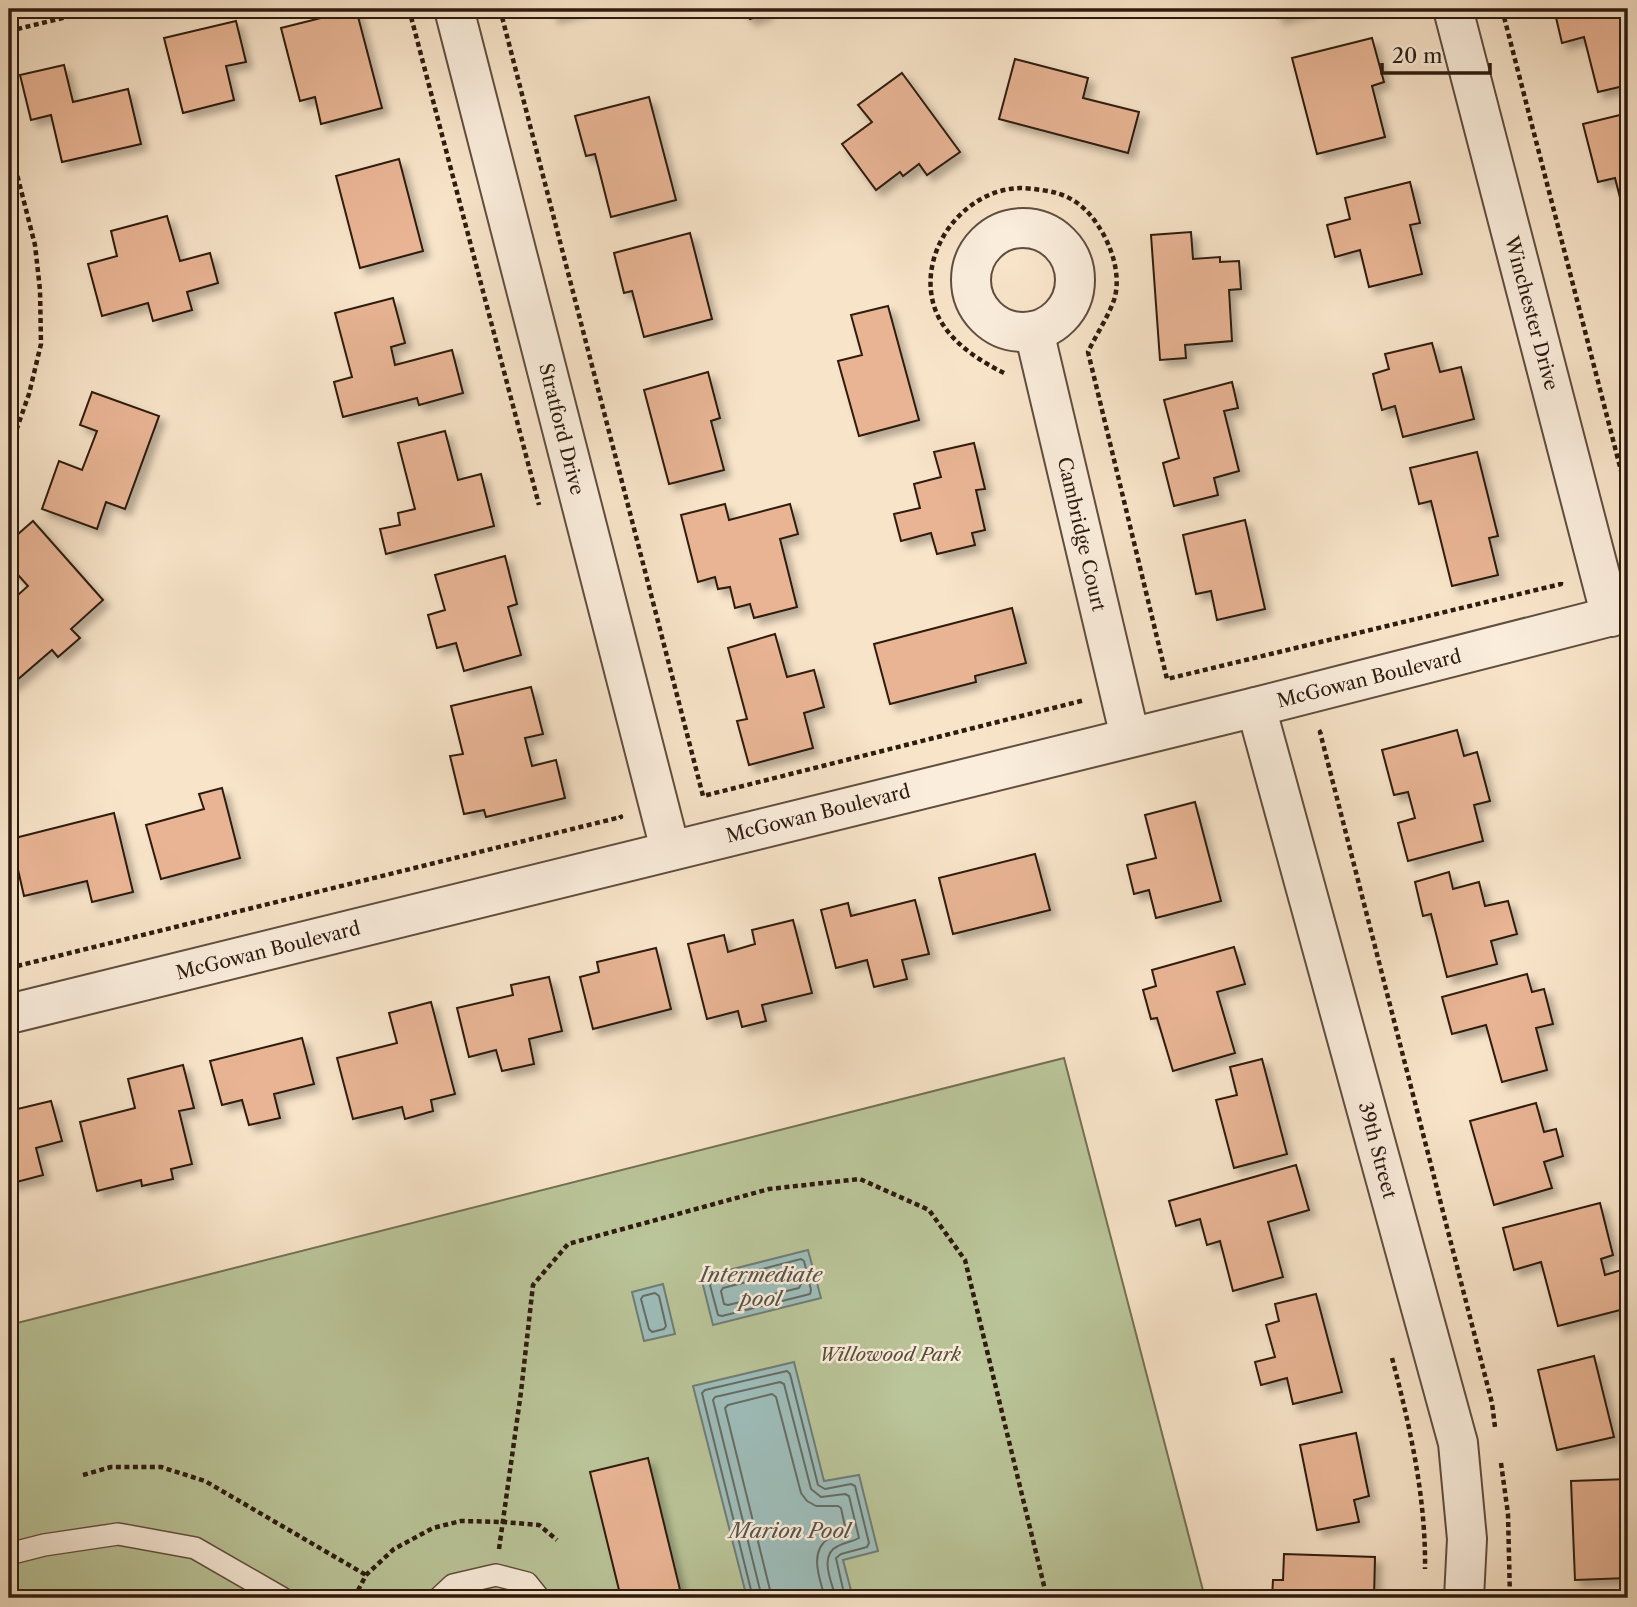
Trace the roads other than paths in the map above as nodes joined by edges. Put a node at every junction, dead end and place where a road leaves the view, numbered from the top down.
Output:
1 (454, 9) edge
2 (1453, 9) edge
3 (1034, 331) dead end
4 (1620, 615) edge
5 (1256, 707) junction
6 (1130, 737) junction
7 (670, 849) junction
8 (9, 1014) edge
9 (9, 1554) edge
10 (282, 1598) edge
11 (439, 1598) edge
12 (539, 1598) edge
13 (1464, 1598) edge

1 - 7 street, Stratford Drive
2 - 4 street, Winchester Drive
3 - 6 street, Cambridge Court
4 - 5 street, McGowan Boulevard
5 - 6 street, McGowan Boulevard
5 - 13 street, 39th Street
6 - 7 street, McGowan Boulevard
7 - 8 street, McGowan Boulevard
9 - 10 lane
11 - 12 lane

